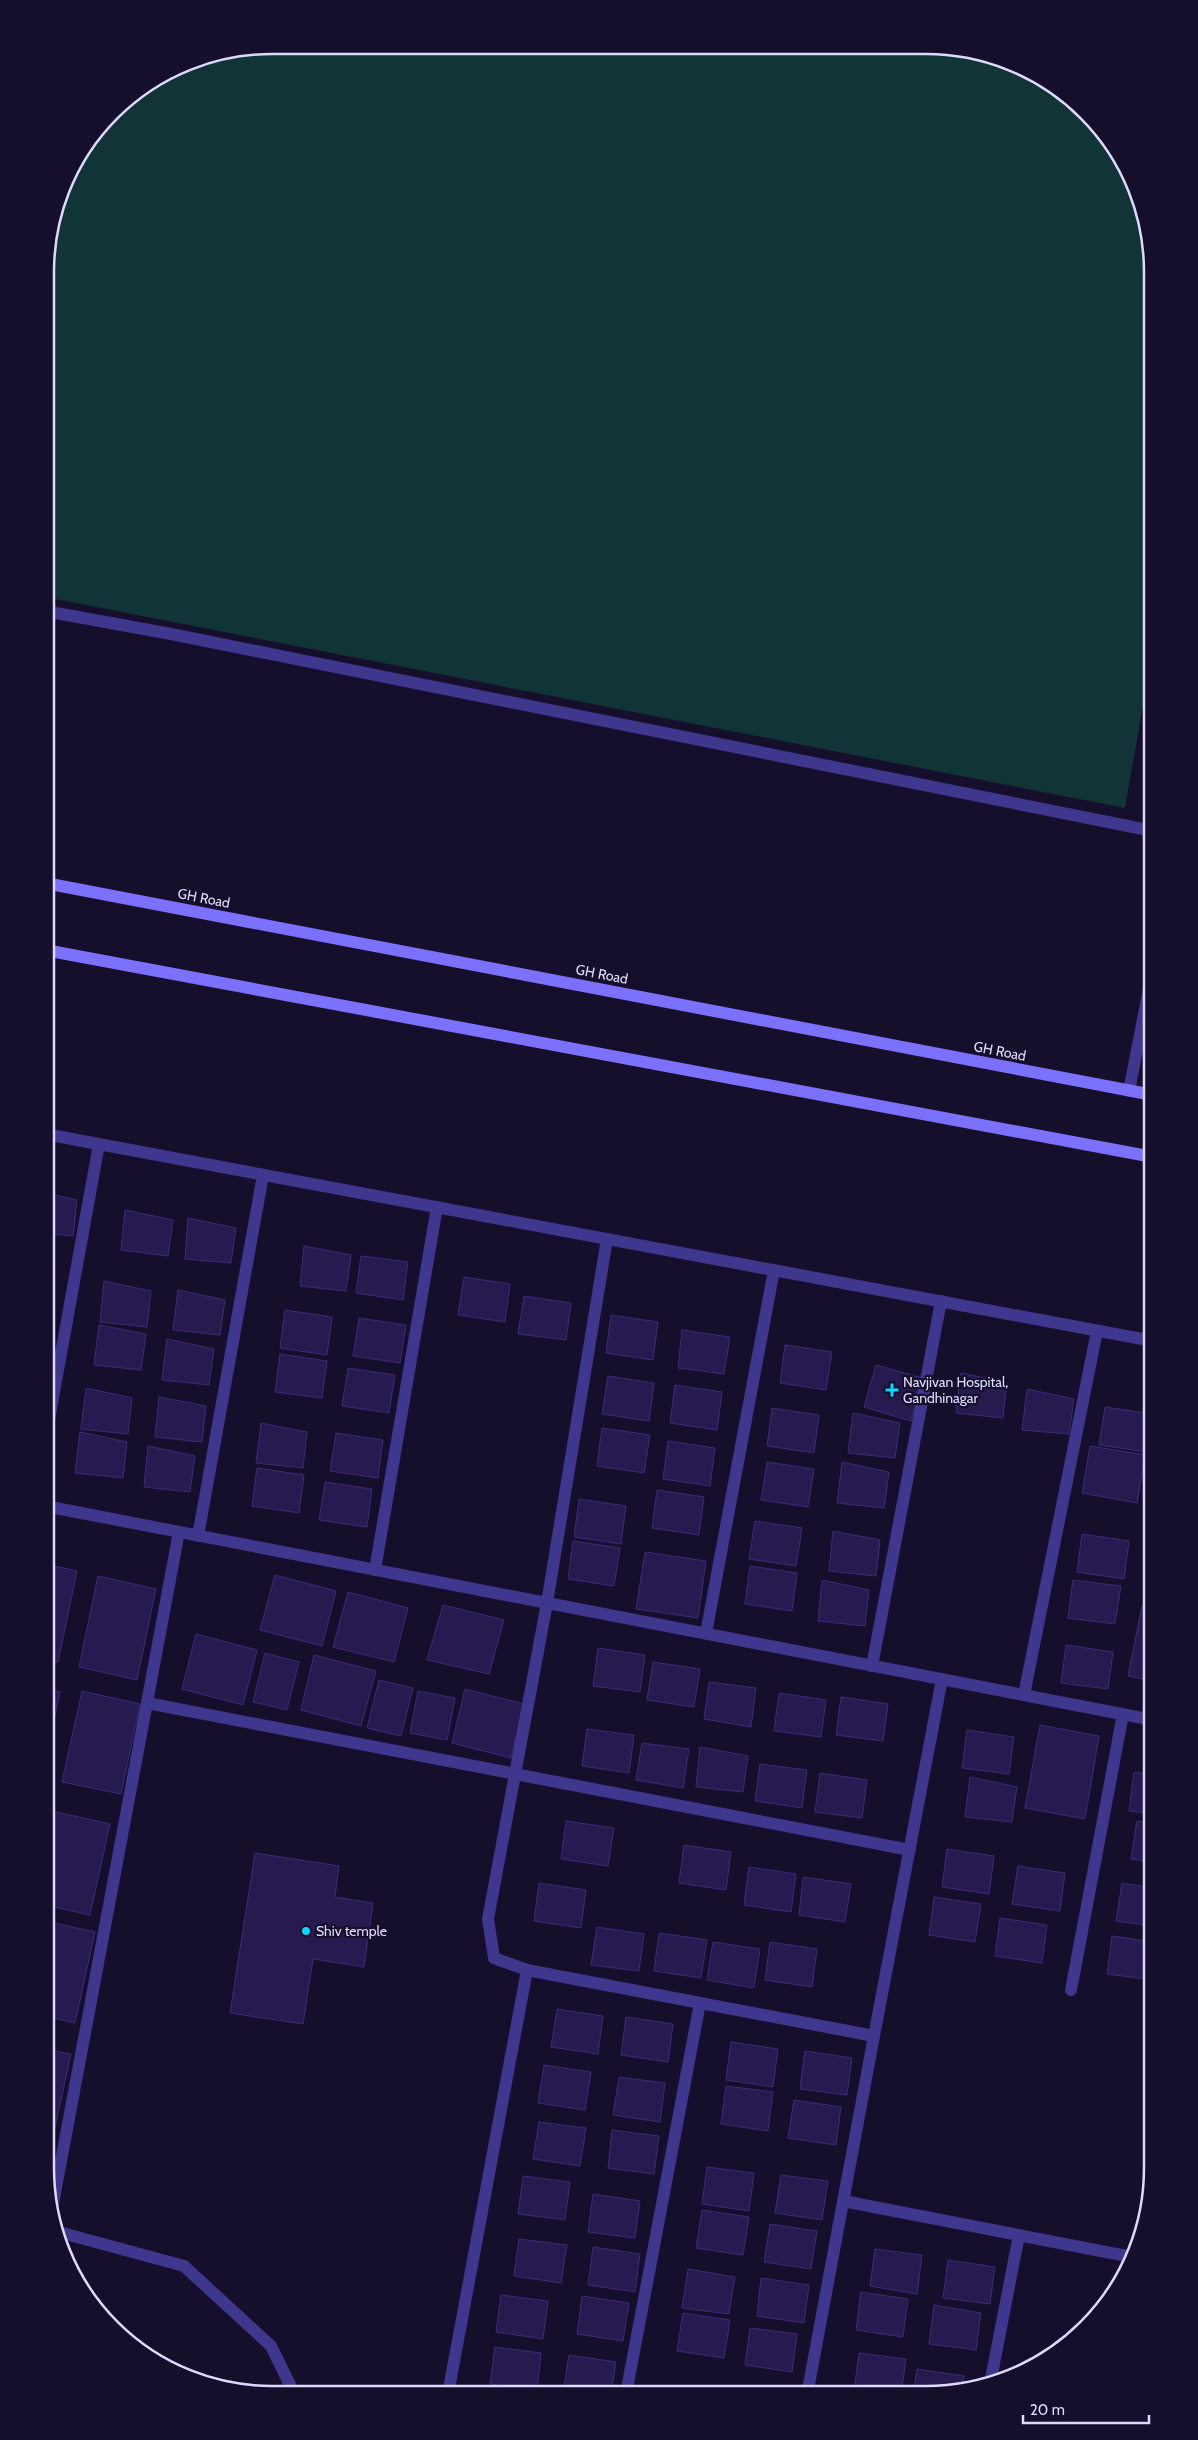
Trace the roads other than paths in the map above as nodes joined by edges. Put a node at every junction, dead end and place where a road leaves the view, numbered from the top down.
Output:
1 (54, 614) edge
2 (1144, 829) edge
3 (54, 885) edge
4 (54, 952) edge
5 (1144, 1014) edge
6 (1129, 1091) junction
7 (1144, 1094) edge
8 (54, 1136) edge
9 (99, 1144) junction
10 (1144, 1155) edge
11 (263, 1175) junction
12 (437, 1207) junction
13 (607, 1240) junction
14 (774, 1270) junction
15 (941, 1301) junction
16 (1096, 1331) junction
17 (1144, 1339) edge
18 (54, 1392) edge
19 (54, 1508) edge
20 (179, 1532) junction
21 (198, 1536) junction
22 (375, 1570) junction
23 (547, 1603) junction
24 (706, 1633) junction
25 (872, 1666) junction
26 (942, 1679) junction
27 (1024, 1695) junction
28 (147, 1703) junction
29 (1123, 1714) junction
30 (1144, 1718) edge
31 (515, 1774) junction
32 (910, 1850) junction
33 (527, 1970) junction
34 (1071, 1990) dead end
35 (700, 2003) junction
36 (874, 2036) junction
37 (55, 2192) edge
38 (843, 2201) junction
39 (64, 2233) edge
40 (1019, 2235) junction
41 (1126, 2256) edge
42 (991, 2376) edge
43 (291, 2386) edge
44 (449, 2386) edge
45 (628, 2386) edge
46 (809, 2386) edge

1 - 2 street
3 - 6 main road, GH Road
4 - 10 main road
5 - 6 street
6 - 7 main road, GH Road
8 - 9 street
9 - 11 street
9 - 18 street
11 - 12 street
11 - 21 street
12 - 13 street
12 - 22 street
13 - 14 street
13 - 23 street
14 - 15 street
14 - 24 street
15 - 16 street
15 - 25 street
16 - 17 street
16 - 27 street
19 - 20 street
20 - 21 street
20 - 28 street
21 - 22 street
22 - 23 street
23 - 24 street
23 - 31 street
24 - 25 street
25 - 26 street
26 - 27 street
26 - 32 street
27 - 29 street
28 - 31 street
28 - 37 street
29 - 30 street
29 - 34 street
31 - 32 street
31 - 33 street
32 - 36 street
33 - 35 street
33 - 44 street
35 - 36 street
35 - 45 street
36 - 38 street
38 - 40 street
38 - 46 street
39 - 43 street
40 - 41 street
40 - 42 street

